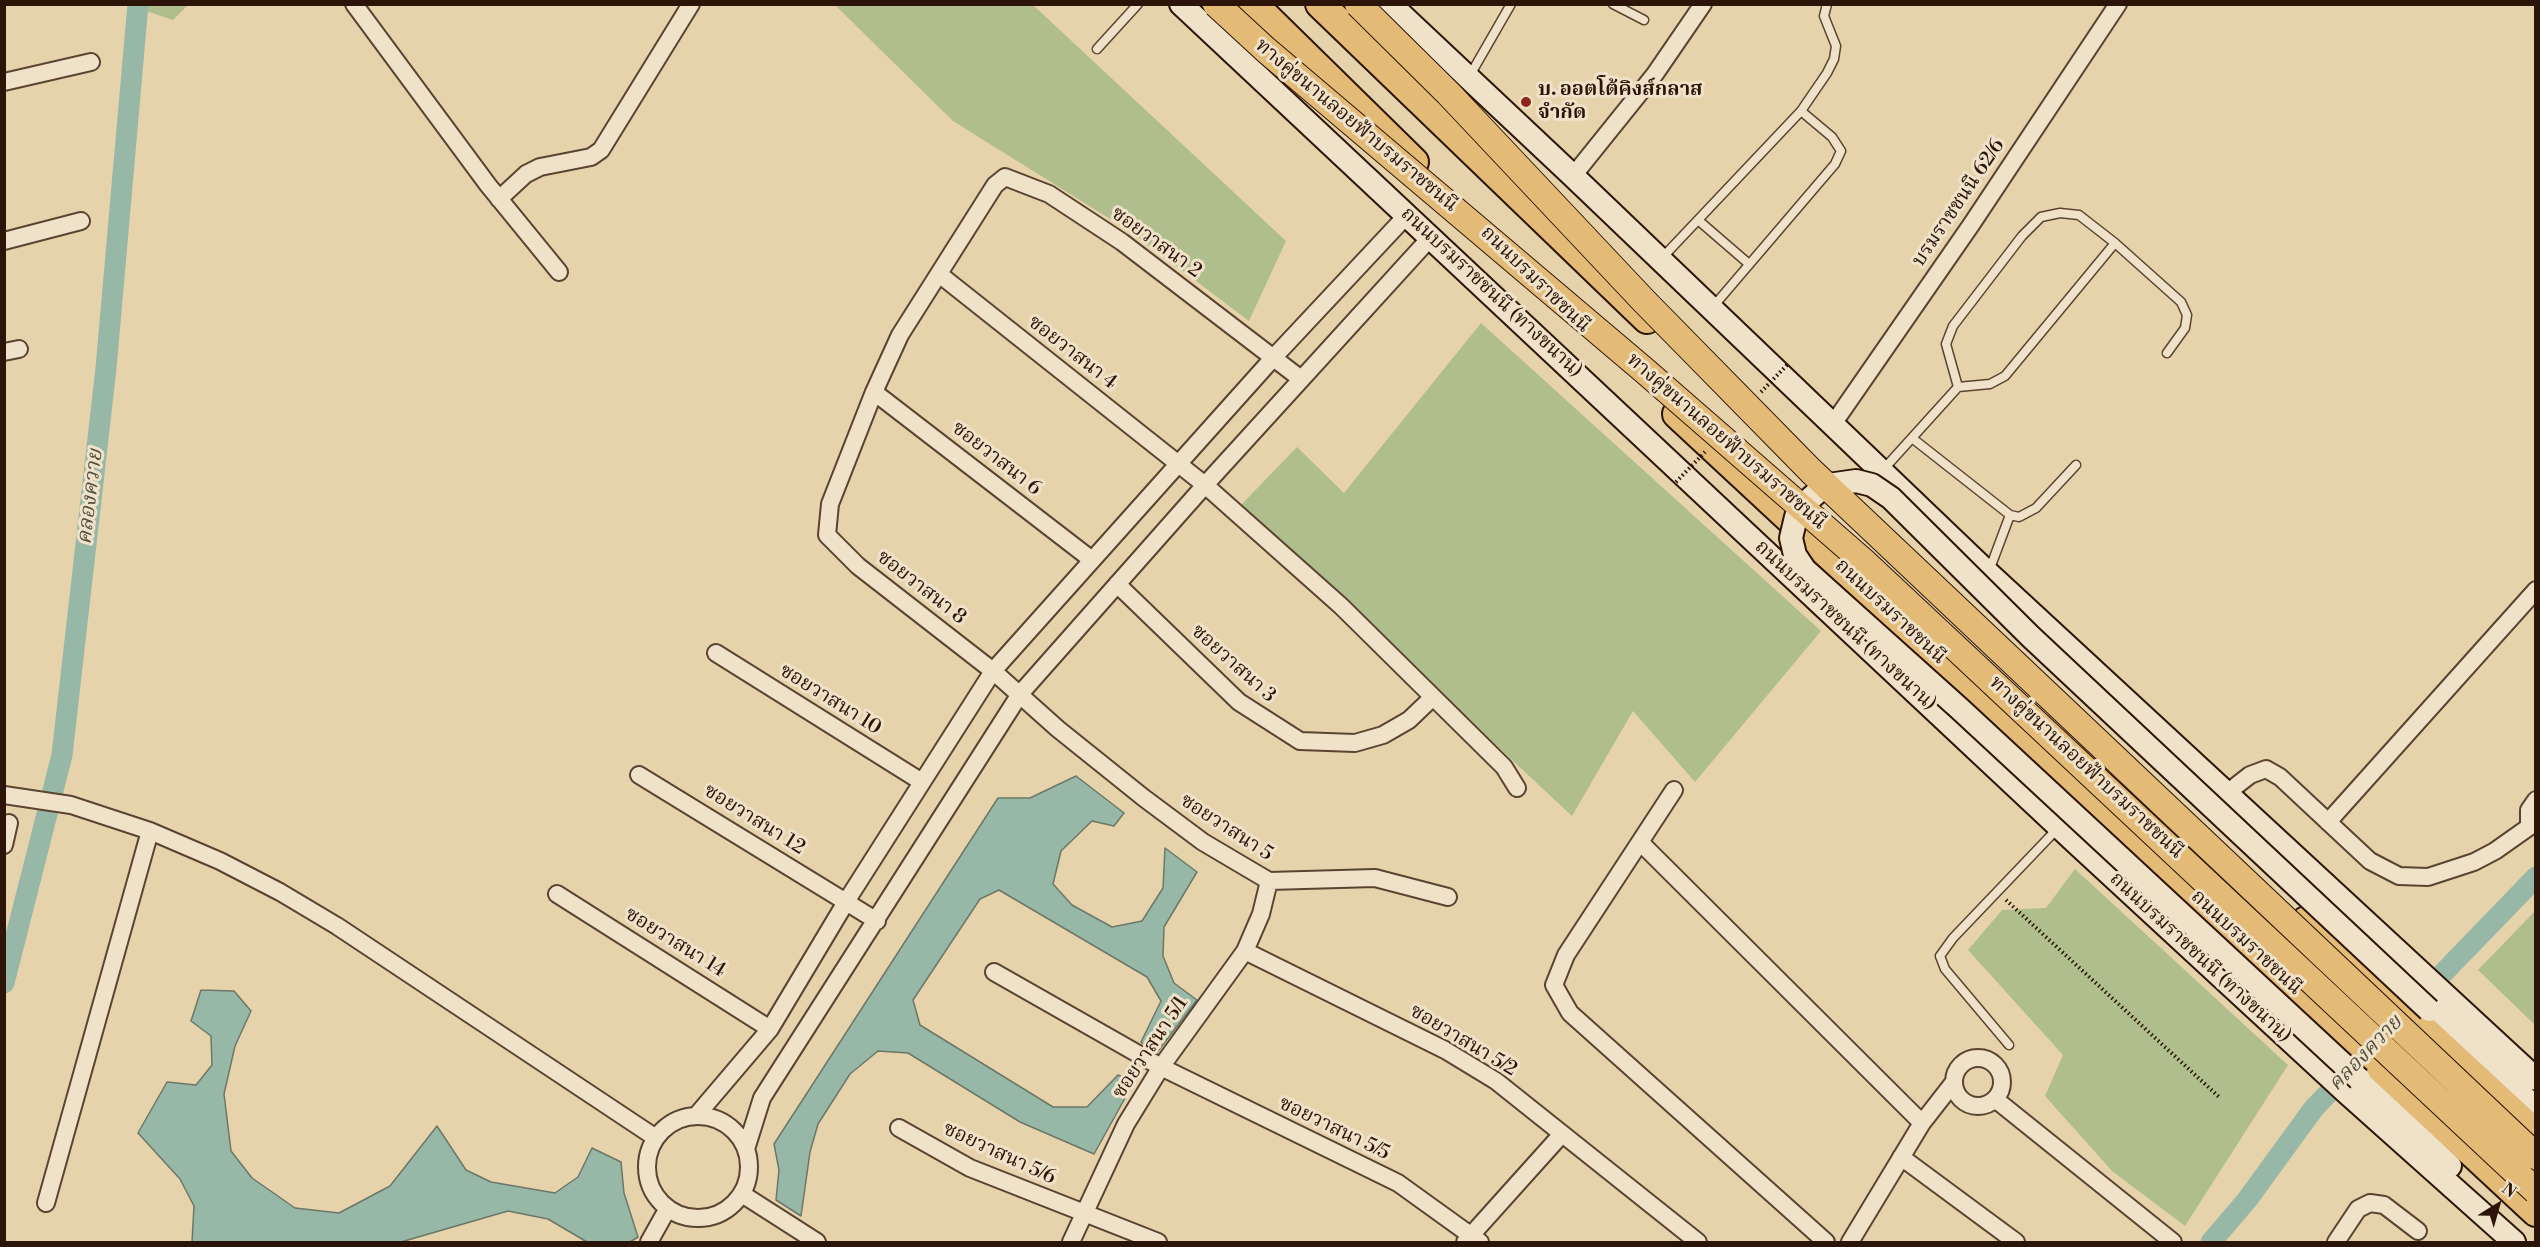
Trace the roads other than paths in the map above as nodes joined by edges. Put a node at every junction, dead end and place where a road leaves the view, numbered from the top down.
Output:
1 (354, 4) edge
2 (691, 4) edge
3 (1138, 4) edge
4 (1181, 4) edge
5 (1216, 4) edge
6 (1252, 4) edge
7 (1320, 4) edge
8 (1358, 4) edge
9 (1390, 4) edge
10 (1511, 4) edge
11 (1613, 4) edge
12 (1703, 4) edge
13 (1827, 4) edge
14 (2118, 4) edge
15 (1644, 20) dead end
16 (1097, 49) dead end
17 (91, 62) dead end
18 (1468, 77) junction
19 (4, 82) edge
20 (1801, 111) junction
21 (1574, 176) junction
22 (499, 199) junction
23 (1407, 214) junction
24 (1698, 220) junction
25 (81, 221) dead end
26 (1431, 237) junction
27 (4, 241) edge
28 (2115, 243) junction
29 (1660, 259) junction
30 (1749, 264) junction
31 (559, 272) dead end
32 (939, 274) junction
33 (1712, 309) junction
34 (2167, 353) dead end
35 (1274, 357) junction
36 (1301, 379) junction
37 (1958, 387) junction
38 (874, 392) junction
39 (1833, 424) junction
40 (1912, 438) junction
41 (1179, 464) junction
42 (2076, 465) dead end
43 (1882, 471) junction
44 (1205, 485) junction
45 (2010, 515) junction
46 (1092, 560) junction
47 (1988, 573) junction
48 (1117, 584) junction
49 (2535, 590) edge
50 (716, 653) dead end
51 (993, 671) junction
52 (1020, 694) junction
53 (1432, 698) junction
54 (639, 775) dead end
55 (922, 782) junction
56 (1517, 788) dead end
57 (1674, 790) dead end
58 (2226, 793) junction
59 (4, 795) edge
60 (2535, 800) edge
61 (2328, 822) junction
62 (9, 823) dead end
63 (2532, 824) edge
64 (2060, 827) junction
65 (150, 831) junction
66 (1640, 842) junction
67 (4, 845) edge
68 (1269, 881) junction
69 (557, 894) dead end
70 (1448, 897) dead end
71 (846, 902) junction
72 (877, 921) junction
73 (1245, 951) junction
74 (994, 972) dead end
75 (2422, 1016) junction
76 (770, 1029) junction
77 (2009, 1045) dead end
78 (1161, 1067) junction
79 (2360, 1078) junction
80 (2535, 1079) edge
81 (1954, 1082) junction
82 (1995, 1098) junction
83 (2535, 1108) edge
84 (696, 1116) junction
85 (1922, 1123) junction
86 (899, 1128) dead end
87 (1562, 1134) junction
88 (2535, 1134) edge
89 (656, 1138) junction
90 (746, 1149) junction
91 (2535, 1156) edge
92 (1901, 1157) junction
93 (2535, 1191) edge
94 (742, 1194) junction
95 (46, 1203) dead end
96 (668, 1208) junction
97 (2535, 1212) edge
98 (1083, 1215) junction
99 (2418, 1231) dead end
100 (1472, 1240) edge
101 (649, 1242) edge
102 (817, 1242) edge
103 (1071, 1242) edge
104 (1158, 1242) edge
105 (1698, 1242) edge
106 (1826, 1242) edge
107 (1850, 1242) edge
108 (2016, 1242) edge
109 (2173, 1242) edge
110 (2336, 1242) edge
111 (2514, 1242) edge
112 (2525, 1242) edge

1 - 22 street
2 - 22 street
3 - 16 lane
4 - 23 main road, ถนนบรมราชชนนี (ทางขนาน)
5 - 93 main road, ทางคู่ขนานลอยฟ้าบรมราชชนนี, bridge
6 - 79 highway, ถนนบรมราชชนนี
7 - 75 highway
8 - 91 main road, ทางคู่ขนานลอยฟ้าบรมราชชนนี, bridge
9 - 18 main road
10 - 18 lane
11 - 15 lane
12 - 21 street
13 - 20 lane
14 - 39 street, บรมราชชนนี 62/6
17 - 19 street
18 - 21 main road
20 - 24 lane
20 - 30 lane
21 - 29 main road
22 - 31 street
23 - 26 main road, ถนนบรมราชชนนี (ทางขนาน)
23 - 35 street
24 - 29 lane
24 - 30 lane
25 - 27 street
26 - 36 street
26 - 64 main road, ถนนบรมราชชนนี (ทางขนาน)
28 - 34 lane
28 - 37 lane
28 - 37 lane
29 - 33 main road
30 - 33 lane
32 - 35 street, ซอยวาสนา 2
32 - 38 street
32 - 41 street, ซอยวาสนา 4
33 - 39 main road
35 - 36 street, ซอยวาสนา 2
35 - 41 street
36 - 44 street
37 - 40 lane
38 - 46 street, ซอยวาสนา 6
38 - 51 street, ซอยวาสนา 8
39 - 43 main road
40 - 43 lane
40 - 45 lane
41 - 44 street, ซอยวาสนา 4
41 - 46 street
42 - 45 lane
43 - 47 main road
44 - 48 street
44 - 53 street, ซอยวาสนา 4
45 - 47 lane
46 - 51 street
47 - 58 main road
48 - 52 street
48 - 53 street, ซอยวาสนา 3
49 - 61 street
50 - 55 street, ซอยวาสนา 10
51 - 52 street, ซอยวาสนา 8
51 - 55 street
52 - 68 street, ซอยวาสนา 5
52 - 72 street
53 - 56 street, ซอยวาสนา 4
54 - 71 street, ซอยวาสนา 12
55 - 71 street
57 - 66 street
58 - 61 street
58 - 80 main road
59 - 65 street
60 - 63 street
61 - 63 street
62 - 67 street
64 - 77 lane
64 - 79 main road, ถนนบรมราชชนนี (ทางขนาน)
65 - 89 street
65 - 95 street
66 - 85 street
66 - 106 street
68 - 70 street, ซอยวาสนา 5
68 - 73 street, ซอยวาสนา 5/1
69 - 76 street, ซอยวาสนา 14
71 - 72 street, ซอยวาสนา 12
71 - 76 street
72 - 90 street
73 - 78 street, ซอยวาสนา 5/1
73 - 87 street, ซอยวาสนา 5/2
74 - 78 street, ซอยวาสนา 5/5
75 - 79 main road, bridge
75 - 83 main road
75 - 88 highway
76 - 84 street
78 - 98 street, ซอยวาสนา 5/1
78 - 100 street, ซอยวาสนา 5/5
79 - 97 highway, ถนนบรมราชชนนี
79 - 111 main road, ถนนบรมราชชนนี (ทางขนาน)
79 - 112 main road
81 - 82 street
81 - 82 street
81 - 85 street
82 - 109 street
84 - 89 street
84 - 90 street
85 - 92 street
86 - 98 street, ซอยวาสนา 5/6
87 - 100 street
87 - 105 street, ซอยวาสนา 5/2
89 - 96 street
90 - 94 street
92 - 107 street
92 - 108 street
94 - 96 street
94 - 102 street
96 - 101 street
98 - 103 street, ซอยวาสนา 5/1
98 - 104 street, ซอยวาสนา 5/6
99 - 110 street

